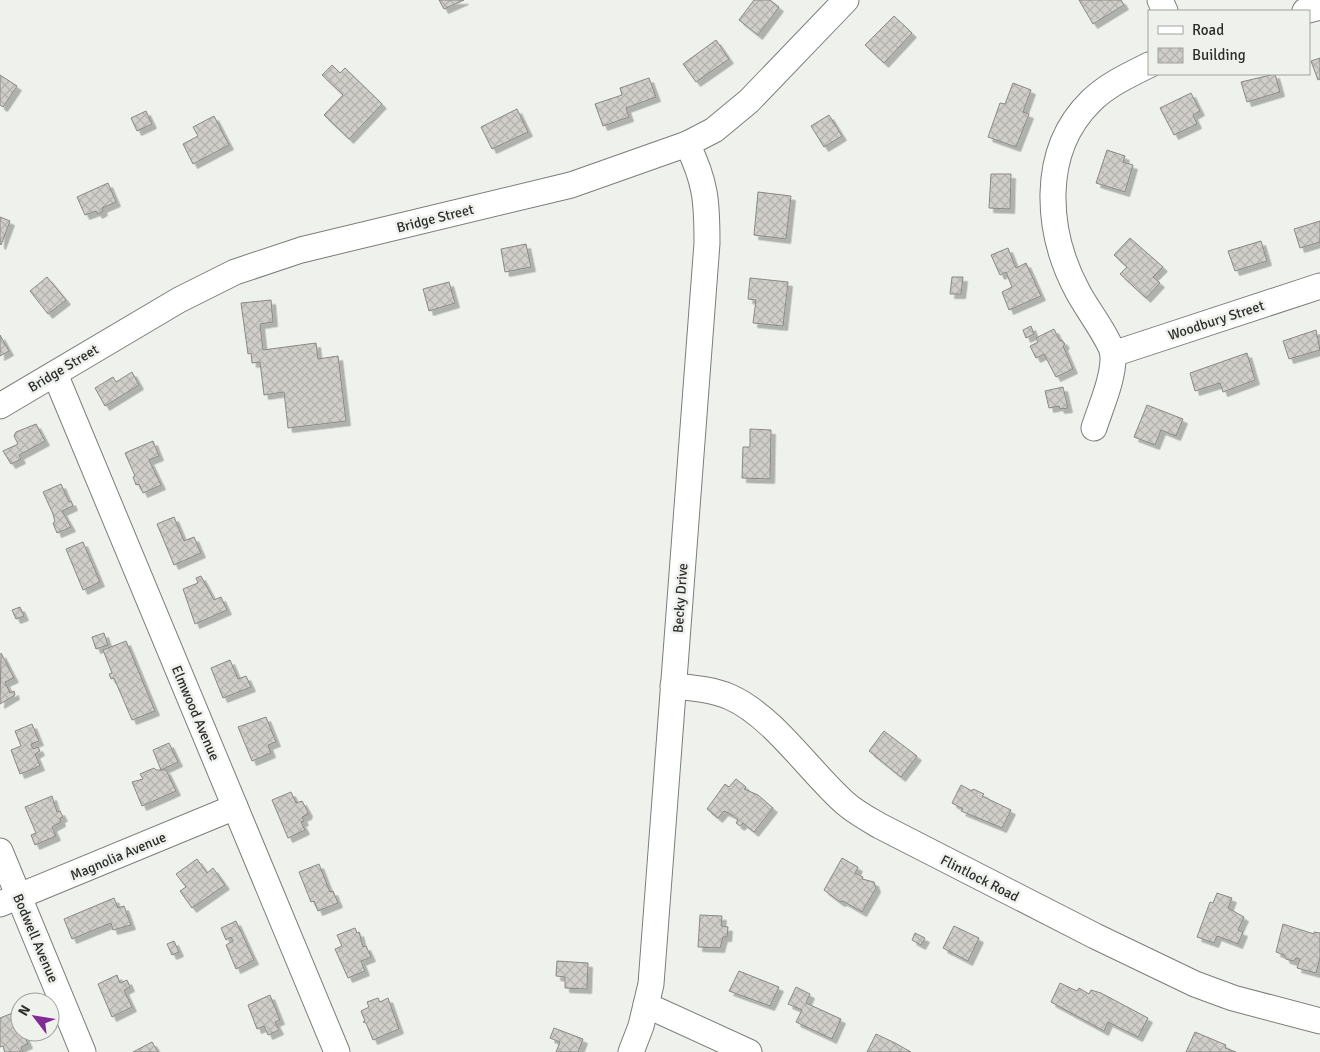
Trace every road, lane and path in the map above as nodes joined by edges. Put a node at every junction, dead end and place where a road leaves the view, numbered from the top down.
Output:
1 (832, 5) edge
2 (1320, 6) edge
3 (1308, 10) edge
4 (1148, 66) edge
5 (687, 144) junction
6 (1320, 286) edge
7 (1113, 354) junction
8 (55, 374) junction
9 (0, 406) edge
10 (1094, 428) dead end
11 (673, 686) junction
12 (235, 807) junction
13 (0, 851) edge
14 (10, 900) edge
15 (646, 1005) junction
16 (1320, 1021) edge
17 (84, 1052) edge
18 (337, 1052) edge
19 (631, 1052) edge
20 (749, 1052) edge

1 - 5 street, Bridge Street
2 - 3 street
4 - 7 street
5 - 8 street, Bridge Street
5 - 11 street, Becky Drive
6 - 7 street, Woodbury Street
7 - 10 street
8 - 9 street, Bridge Street
8 - 12 street, Elmwood Avenue
11 - 15 street, Becky Drive
11 - 16 street, Flintlock Road
12 - 14 street, Magnolia Avenue
12 - 18 street, Elmwood Avenue
13 - 14 street, Bodwell Avenue
14 - 17 street, Bodwell Avenue
15 - 19 street, Becky Drive
15 - 20 street

